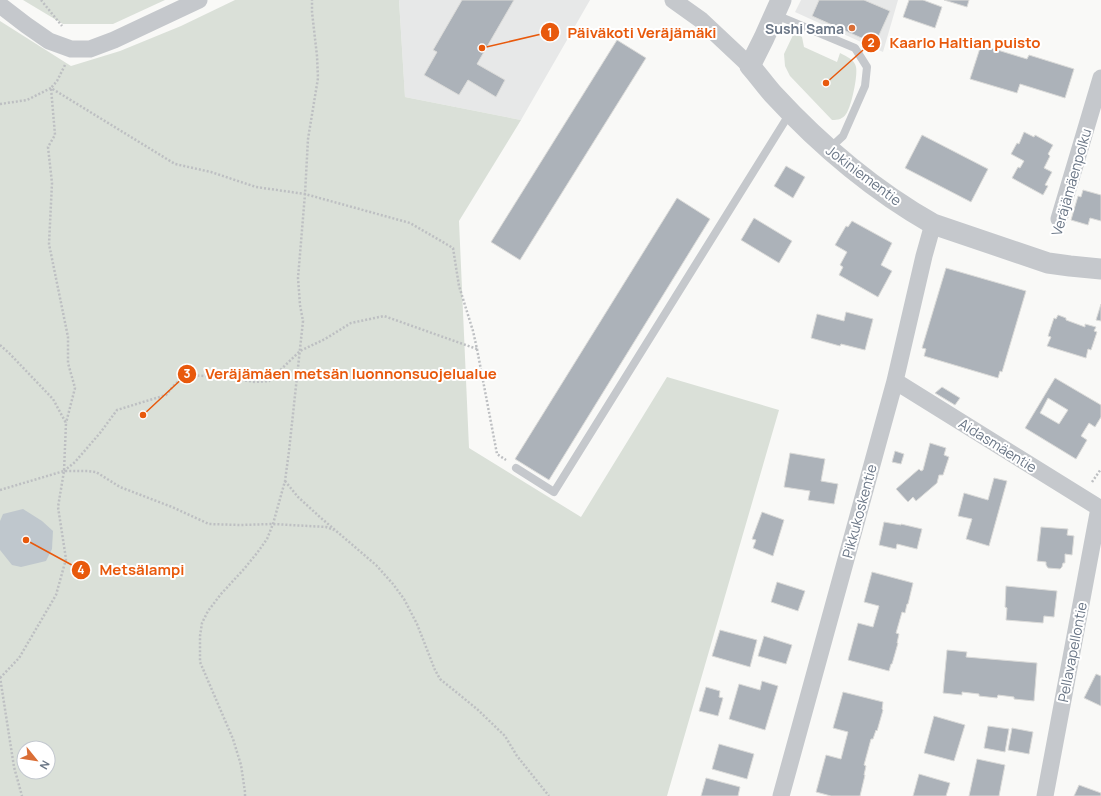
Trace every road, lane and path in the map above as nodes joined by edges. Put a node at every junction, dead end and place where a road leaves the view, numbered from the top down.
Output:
1 (199, 0) edge
2 (312, 0) edge
3 (673, 0) edge
4 (0, 5) edge
5 (778, 7) edge
6 (71, 49) junction
7 (750, 66) junction
8 (1101, 78) edge
9 (51, 88) junction
10 (0, 104) edge
11 (791, 112) junction
12 (829, 149) junction
13 (305, 194) junction
14 (1059, 219) dead end
15 (933, 224) junction
16 (1101, 269) edge
17 (0, 346) edge
18 (477, 349) junction
19 (300, 351) junction
20 (896, 381) junction
21 (66, 423) junction
22 (516, 468) joint
23 (64, 470) junction
24 (285, 481) junction
25 (0, 490) edge
26 (1100, 509) edge
27 (273, 524) junction
28 (336, 532) junction
29 (0, 677) edge
30 (22, 796) edge
31 (245, 796) edge
32 (549, 796) edge
33 (780, 796) edge
34 (1045, 796) edge

1 - 6 street
2 - 13 path
3 - 7 street, Jokiniementie
4 - 6 street
5 - 7 street
5 - 12 lane
6 - 9 path
7 - 11 street, Jokiniementie
8 - 14 street, Veräjämäenpolku
9 - 10 path
9 - 13 path
9 - 21 path
11 - 12 street, Jokiniementie
11 - 22 lane
12 - 15 street, Jokiniementie
13 - 18 path
13 - 19 path
15 - 16 street, Jokiniementie
15 - 20 street, Pikkukoskentie
17 - 21 path
18 - 19 path
18 - 22 path
19 - 23 path
19 - 24 path
20 - 26 street, Aidasmäentie
20 - 33 street, Pikkukoskentie
21 - 23 path
23 - 25 path
23 - 27 path
23 - 29 path
24 - 27 path
24 - 28 path
26 - 34 street, Pellavapellontie
27 - 28 path
27 - 31 path
28 - 32 path
29 - 30 path

